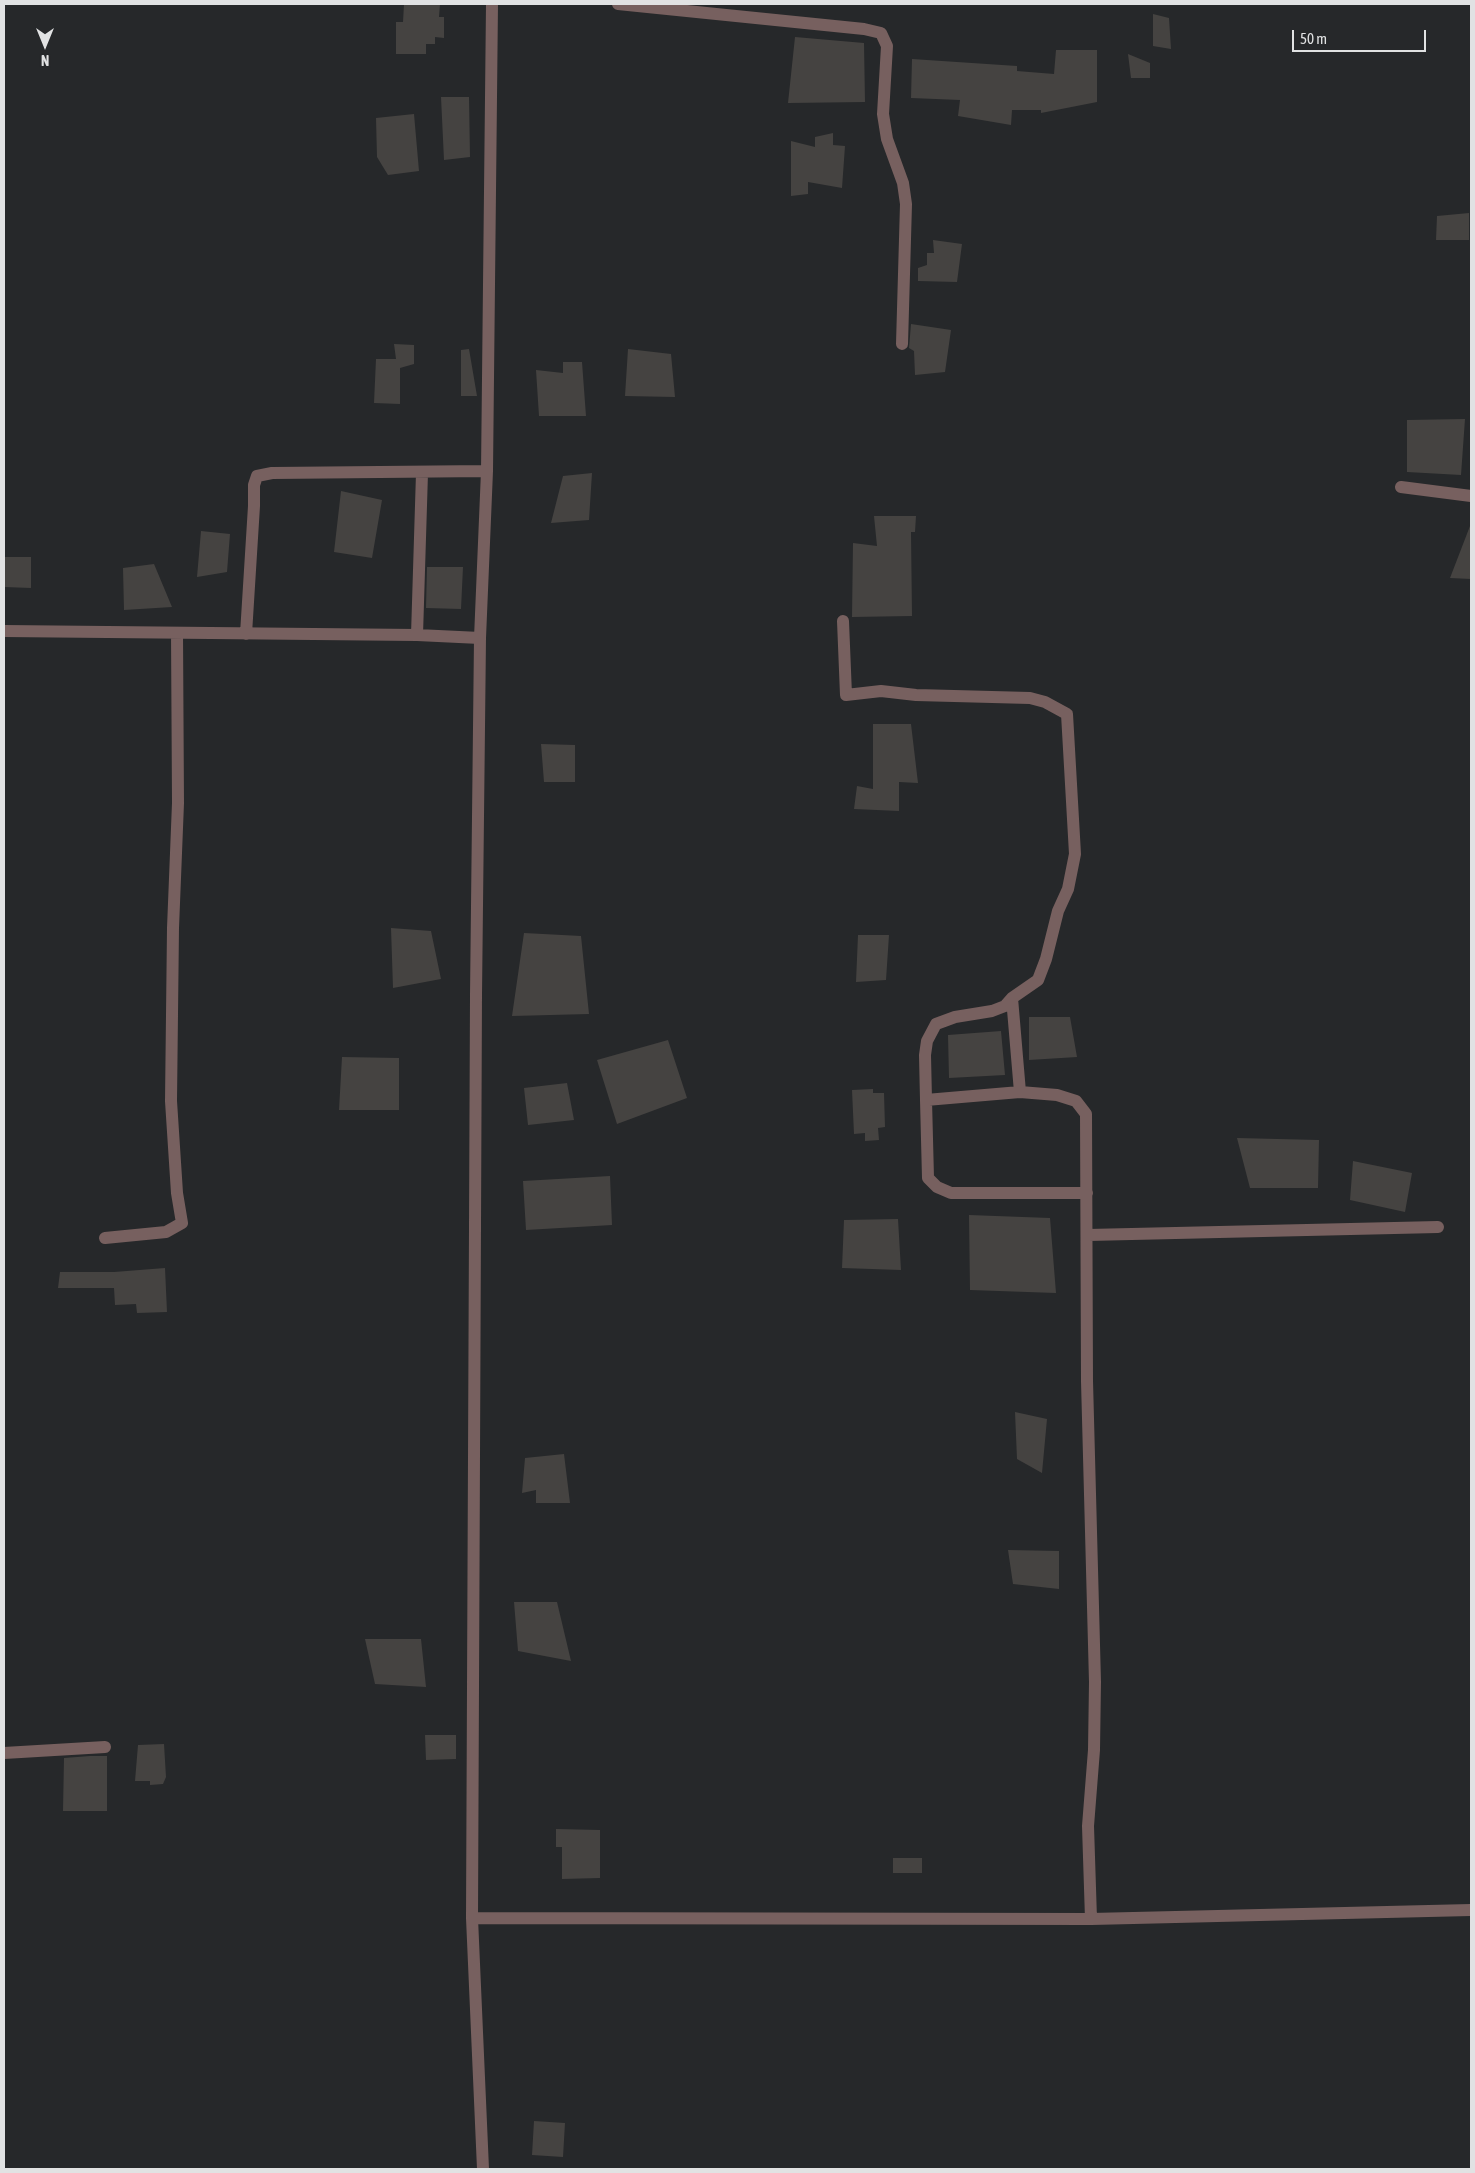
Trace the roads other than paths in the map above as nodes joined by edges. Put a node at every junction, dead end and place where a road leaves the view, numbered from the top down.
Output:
1 (492, 4) edge
2 (618, 4) edge
3 (902, 344) dead end
4 (487, 471) junction
5 (422, 472) junction
6 (1401, 487) dead end
7 (1471, 496) edge
8 (842, 622) dead end
9 (4, 631) edge
10 (177, 633) junction
11 (246, 634) junction
12 (417, 635) junction
13 (480, 638) junction
14 (1012, 998) junction
15 (1020, 1092) junction
16 (926, 1100) junction
17 (1087, 1193) junction
18 (1438, 1227) dead end
19 (1088, 1235) junction
20 (105, 1238) dead end
21 (105, 1747) dead end
22 (4, 1753) edge
23 (1471, 1910) edge
24 (472, 1918) junction
25 (1091, 1919) junction
26 (482, 2169) edge

1 - 4 street
2 - 3 street
4 - 5 street
4 - 13 street
5 - 11 street
5 - 12 street
6 - 7 street
8 - 14 street
9 - 10 street
10 - 11 street
10 - 20 street
11 - 12 street
12 - 13 street
13 - 24 street
14 - 15 street
14 - 16 street
15 - 16 street
15 - 17 street
16 - 17 street
17 - 19 street
18 - 19 street
19 - 25 street
21 - 22 street
23 - 25 street
24 - 25 street
24 - 26 street

